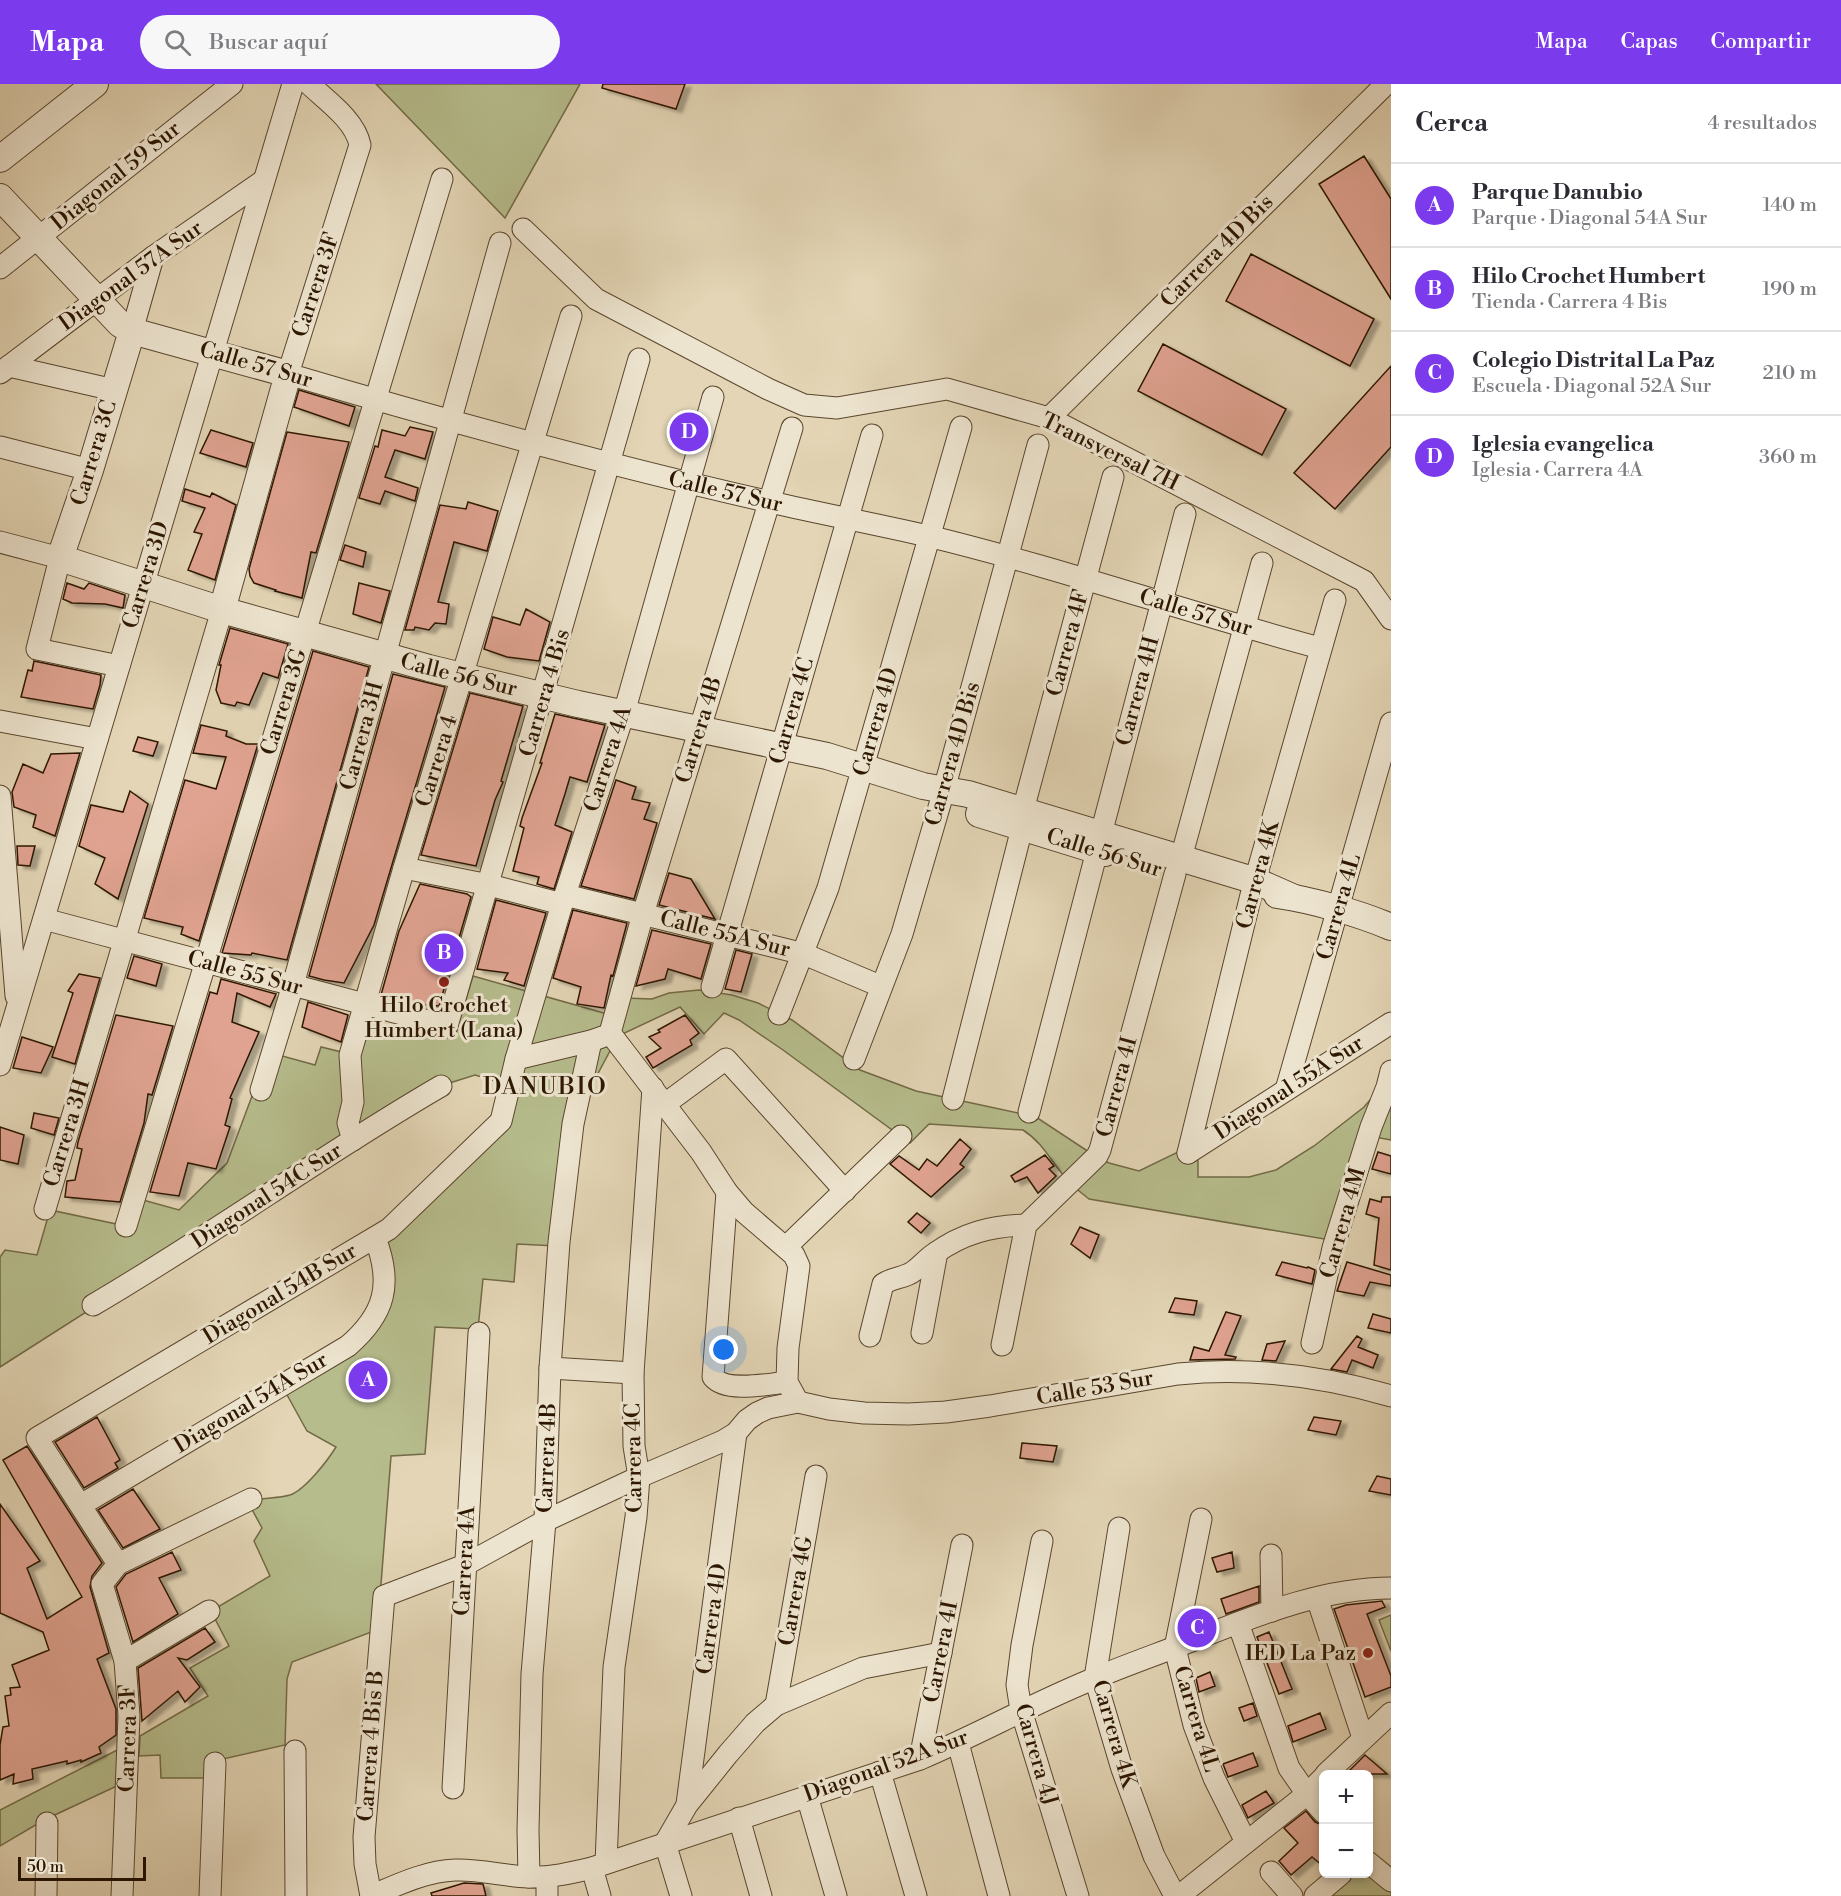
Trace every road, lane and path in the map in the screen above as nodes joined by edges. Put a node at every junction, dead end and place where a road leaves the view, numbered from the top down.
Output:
1 (95, 84) edge
2 (232, 84) edge
3 (293, 84) edge
4 (309, 84) edge
5 (1386, 84) edge
6 (0, 159) edge
7 (442, 179) dead end
8 (263, 182) junction
9 (0, 198) edge
10 (523, 229) dead end
11 (38, 238) junction
12 (500, 243) dead end
13 (153, 257) junction
14 (0, 268) edge
15 (96, 300) junction
16 (571, 316) dead end
17 (132, 331) junction
18 (213, 353) junction
19 (639, 359) dead end
20 (5, 369) edge
21 (288, 374) junction
22 (114, 390) junction
23 (713, 397) dead end
24 (375, 400) junction
25 (1049, 418) junction
26 (450, 420) junction
27 (961, 427) dead end
28 (792, 428) dead end
29 (872, 435) dead end
30 (532, 443) junction
31 (1038, 445) dead end
32 (0, 447) edge
33 (610, 462) junction
34 (90, 470) junction
35 (1113, 477) dead end
36 (689, 482) junction
37 (769, 502) junction
38 (1185, 514) dead end
39 (848, 519) junction
40 (929, 537) junction
41 (0, 542) edge
42 (60, 558) junction
43 (1007, 558) junction
44 (1262, 563) dead end
45 (1085, 580) junction
46 (143, 585) junction
47 (1335, 600) dead end
48 (1162, 603) junction
49 (222, 610) junction
50 (1391, 619) edge
51 (1244, 628) junction
52 (305, 632) junction
53 (1320, 648) junction
54 (384, 655) junction
55 (119, 666) junction
56 (463, 676) junction
57 (544, 696) junction
58 (624, 713) junction
59 (0, 721) edge
60 (1391, 723) edge
61 (699, 729) junction
62 (97, 739) junction
63 (782, 745) junction
64 (863, 767) junction
65 (936, 791) junction
66 (0, 796) edge
67 (1023, 819) junction
68 (1099, 842) junction
69 (1178, 866) junction
70 (404, 868) junction
71 (489, 885) junction
72 (1254, 886) junction
73 (563, 899) junction
74 (1338, 910) junction
75 (643, 914) junction
76 (44, 919) junction
77 (1391, 927) edge
78 (726, 935) junction
79 (124, 940) junction
80 (804, 954) junction
81 (206, 962) junction
82 (293, 985) junction
83 (880, 986) junction
84 (712, 987) dead end
85 (365, 1005) junction
86 (779, 1014) dead end
87 (10, 1018) edge
88 (1391, 1023) edge
89 (447, 1026) joint
90 (610, 1033) junction
91 (591, 1041) junction
92 (516, 1059) junction
93 (854, 1059) dead end
94 (0, 1065) edge
95 (1391, 1071) edge
96 (441, 1086) dead end
97 (261, 1090) dead end
98 (1286, 1090) junction
99 (659, 1096) junction
100 (952, 1099) dead end
101 (1029, 1112) dead end
102 (501, 1121) joint
103 (901, 1136) dead end
104 (353, 1140) junction
105 (1188, 1153) joint
106 (845, 1191) junction
107 (728, 1192) junction
108 (45, 1209) dead end
109 (1026, 1225) junction
110 (126, 1226) dead end
111 (375, 1238) junction
112 (786, 1248) junction
113 (937, 1252) junction
114 (93, 1305) dead end
115 (479, 1333) dead end
116 (922, 1333) dead end
117 (870, 1336) dead end
118 (1311, 1342) dead end
119 (1002, 1345) dead end
120 (550, 1368) junction
121 (633, 1373) junction
122 (787, 1382) junction
123 (1391, 1396) edge
124 (798, 1402) junction
125 (736, 1433) junction
126 (816, 1476) dead end
127 (639, 1477) junction
128 (251, 1499) dead end
129 (81, 1505) junction
130 (1201, 1519) dead end
131 (545, 1521) junction
132 (1119, 1528) dead end
133 (1042, 1541) dead end
134 (962, 1545) dead end
135 (1271, 1556) dead end
136 (118, 1564) junction
137 (465, 1565) junction
138 (1391, 1588) edge
139 (1317, 1598) junction
140 (209, 1611) dead end
141 (1272, 1611) junction
142 (1238, 1623) junction
143 (1175, 1648) junction
144 (941, 1653) junction
145 (125, 1661) junction
146 (1095, 1678) junction
147 (776, 1706) junction
148 (1021, 1710) junction
149 (1391, 1713) edge
150 (1363, 1738) junction
151 (958, 1743) junction
152 (295, 1751) dead end
153 (920, 1759) junction
154 (215, 1763) dead end
155 (1331, 1770) edge
156 (880, 1772) junction
157 (1319, 1782) edge
158 (453, 1788) dead end
159 (1307, 1794) junction
160 (807, 1796) junction
161 (687, 1805) junction
162 (1319, 1808) edge
163 (739, 1818) junction
164 (47, 1823) dead end
165 (1246, 1842) junction
166 (665, 1843) junction
167 (599, 1866) junction
168 (1373, 1867) edge
169 (1271, 1872) dead end
170 (1336, 1878) edge
171 (1391, 1881) edge
172 (541, 1883) edge
173 (46, 1896) edge
174 (122, 1896) edge
175 (210, 1896) edge
176 (296, 1896) edge
177 (371, 1896) edge
178 (600, 1896) edge
179 (681, 1896) edge
180 (761, 1896) edge
181 (836, 1896) edge
182 (916, 1896) edge
183 (999, 1896) edge
184 (1078, 1896) edge
185 (1177, 1896) edge
186 (1292, 1896) edge
187 (1315, 1896) edge

1 - 6 street
2 - 11 street, Diagonal 59 Sur
3 - 8 street, Carrera 3D
4 - 21 street, Carrera 3F
5 - 25 street, Carrera 4D Bis
7 - 24 street, Carrera 3G
8 - 13 street, Diagonal 57A Sur
8 - 18 street, Carrera 3D
9 - 11 street
10 - 25 street, Transversal 7H
11 - 14 street, Diagonal 59 Sur
11 - 15 street
12 - 26 street, Carrera 3H
13 - 15 street, Diagonal 57A Sur
13 - 17 street, Carrera 3C
15 - 17 street
15 - 20 street, Diagonal 57A Sur
16 - 30 street, Carrera 4
17 - 18 street, Calle 57 Sur
17 - 22 street, Carrera 3C
18 - 21 street, Calle 57 Sur
18 - 46 street, Carrera 3D
19 - 33 street, Carrera 4 Bis
20 - 22 street
21 - 24 street, Calle 57 Sur
21 - 49 street, Carrera 3F
22 - 34 street, Carrera 3C
23 - 36 street, Carrera 4A
24 - 26 street, Calle 57 Sur
24 - 52 street, Carrera 3G
25 - 50 street, Transversal 7H
26 - 30 street, Calle 57 Sur
26 - 54 street, Carrera 3H
27 - 40 street, Carrera 4D
28 - 37 street, Carrera 4B
29 - 39 street, Carrera 4C
30 - 33 street, Calle 57 Sur
30 - 56 street, Carrera 4
31 - 43 street, Carrera 4D Bis
32 - 34 street
33 - 36 street, Calle 57 Sur
33 - 57 street, Carrera 4 Bis
34 - 42 street, Carrera 3C
35 - 45 street, Carrera 4F
36 - 37 street, Calle 57 Sur
36 - 58 street, Carrera 4A
37 - 39 street, Calle 57 Sur
37 - 61 street, Carrera 4B
38 - 48 street, Carrera 4H
39 - 40 street, Calle 57 Sur
39 - 63 street, Carrera 4C
40 - 43 street, Calle 57 Sur
40 - 64 street, Carrera 4D
41 - 42 street, Calle 56 Sur
42 - 46 street, Calle 56 Sur
42 - 55 street, Carrera 3C
43 - 45 street, Calle 57 Sur
43 - 65 street, Carrera 4D Bis
44 - 51 street, Carrera 4I
45 - 48 street, Calle 57 Sur
45 - 67 street, Carrera 4F
46 - 49 street, Calle 56 Sur
46 - 55 street, Carrera 3D
47 - 53 street, Carrera 4K
48 - 51 street, Calle 57 Sur
48 - 68 street, Carrera 4H
49 - 52 street, Calle 56 Sur
49 - 79 street, Carrera 3H
51 - 53 street, Calle 57 Sur
51 - 69 street, Carrera 4I
52 - 54 street, Calle 56 Sur
52 - 81 street, Carrera 3G
53 - 72 street, Carrera 4K
54 - 56 street, Calle 56 Sur
54 - 82 street, Carrera 3H
55 - 62 street, Carrera 3D
56 - 57 street, Calle 56 Sur
56 - 70 street, Carrera 4
57 - 58 street, Calle 56 Sur
57 - 71 street, Carrera 4 Bis
58 - 61 street, Calle 56 Sur
58 - 73 street, Carrera 4A
59 - 62 street
60 - 74 street, Carrera 4L
61 - 63 street, Calle 56 Sur
61 - 75 street, Carrera 4B
62 - 76 street, Carrera 3D
63 - 64 street, Calle 56 Sur
63 - 78 street, Carrera 4C
64 - 65 street, Calle 56 Sur
64 - 80 street, Carrera 4D
65 - 67 street, Calle 56 Sur
65 - 83 street, Carrera 4D Bis
66 - 87 street
67 - 68 street, Calle 56 Sur
67 - 100 street, Carrera 4F
68 - 69 street, Calle 56 Sur
68 - 101 street, Carrera 4H
69 - 72 street, Calle 56 Sur
69 - 109 street, Carrera 4I
70 - 71 street, Calle 55A Sur
70 - 85 street, Carrera 4
71 - 73 street, Calle 55A Sur
71 - 89 street, Carrera 4 Bis
72 - 74 street, Calle 56 Sur
72 - 105 street, Carrera 4K
73 - 75 street, Calle 55A Sur
73 - 92 street, Carrera 4A
74 - 77 street, Calle 56 Sur
74 - 98 street, Carrera 4L
75 - 78 street, Calle 55A Sur
75 - 90 street, Carrera 4B
76 - 79 street, Calle 55 Sur
76 - 87 street, Carrera 3D
78 - 80 street, Calle 55A Sur
78 - 84 street, Carrera 4C
79 - 81 street, Calle 55 Sur
79 - 108 street, Carrera 3H
80 - 83 street, Calle 55A Sur
80 - 86 street, Carrera 4D
81 - 82 street, Calle 55 Sur
81 - 110 street, Carrera 3G
82 - 85 street, Calle 55 Sur
82 - 97 street, Carrera 3H
83 - 93 street, Carrera 4D Bis
85 - 89 street, Calle 55 Sur
85 - 104 street, Carrera 4
87 - 94 street, Carrera 3D
88 - 98 street, Diagonal 55A Sur
90 - 91 street
90 - 99 street
91 - 92 street
91 - 120 street, Carrera 4B
92 - 102 street, Carrera 4A
95 - 118 street, Carrera 4M
96 - 104 street, Diagonal 54C Sur
98 - 105 street, Diagonal 55A Sur
99 - 106 street
99 - 107 street
99 - 121 street, Carrera 4C
102 - 111 street, Diagonal 54B Sur
103 - 106 street
104 - 114 street, Diagonal 54C Sur
106 - 112 street
107 - 112 street
107 - 122 street
109 - 113 street
109 - 119 street
111 - 129 street, Diagonal 54A Sur
111 - 129 street, Diagonal 54B Sur
112 - 122 street
113 - 116 street
113 - 117 street
115 - 137 street, Carrera 4A
120 - 121 street
120 - 131 street, Carrera 4B
121 - 127 street, Carrera 4C
122 - 124 street
123 - 124 street, Calle 53 Sur
124 - 125 street
125 - 127 street
125 - 161 street, Carrera 4D
126 - 147 street, Carrera 4G
127 - 131 street
127 - 167 street, Carrera 4C
128 - 136 street
129 - 136 street
130 - 143 street, Carrera 4L
131 - 137 street
131 - 172 street, Carrera 4B
132 - 146 street, Carrera 4K
133 - 148 street, Carrera 4J
134 - 144 street, Carrera 4I
135 - 141 street
136 - 145 street, Carrera 3F
137 - 158 street, Carrera 4A
137 - 177 street, Carrera 4 Bis B
138 - 139 street, Diagonal 52A Sur
139 - 141 street, Diagonal 52A Sur
139 - 150 street
140 - 145 street
141 - 142 street, Diagonal 52A Sur
142 - 143 street, Diagonal 52A Sur
142 - 159 street
143 - 146 street, Diagonal 52A Sur
143 - 165 street, Carrera 4L
144 - 147 street
144 - 153 street, Carrera 4I
145 - 174 street, Carrera 3F
146 - 148 street, Diagonal 52A Sur
146 - 185 street, Carrera 4K
147 - 161 street
148 - 151 street, Diagonal 52A Sur
148 - 184 street, Carrera 4J
149 - 150 street
150 - 155 street
151 - 153 street, Diagonal 52A Sur
151 - 183 street
152 - 176 street
153 - 156 street, Diagonal 52A Sur
154 - 175 street
156 - 160 street, Diagonal 52A Sur
156 - 182 street
157 - 159 street
159 - 162 street
159 - 165 street
160 - 163 street, Diagonal 52A Sur
160 - 181 street
161 - 166 street
163 - 166 street, Diagonal 52A Sur
163 - 180 street
164 - 173 street
165 - 185 street
166 - 167 street, Diagonal 52A Sur
166 - 179 street
167 - 172 street, Diagonal 52A Sur
167 - 178 street, Carrera 4C
168 - 171 street
169 - 186 street
170 - 187 street
172 - 177 street, Diagonal 52A Sur

